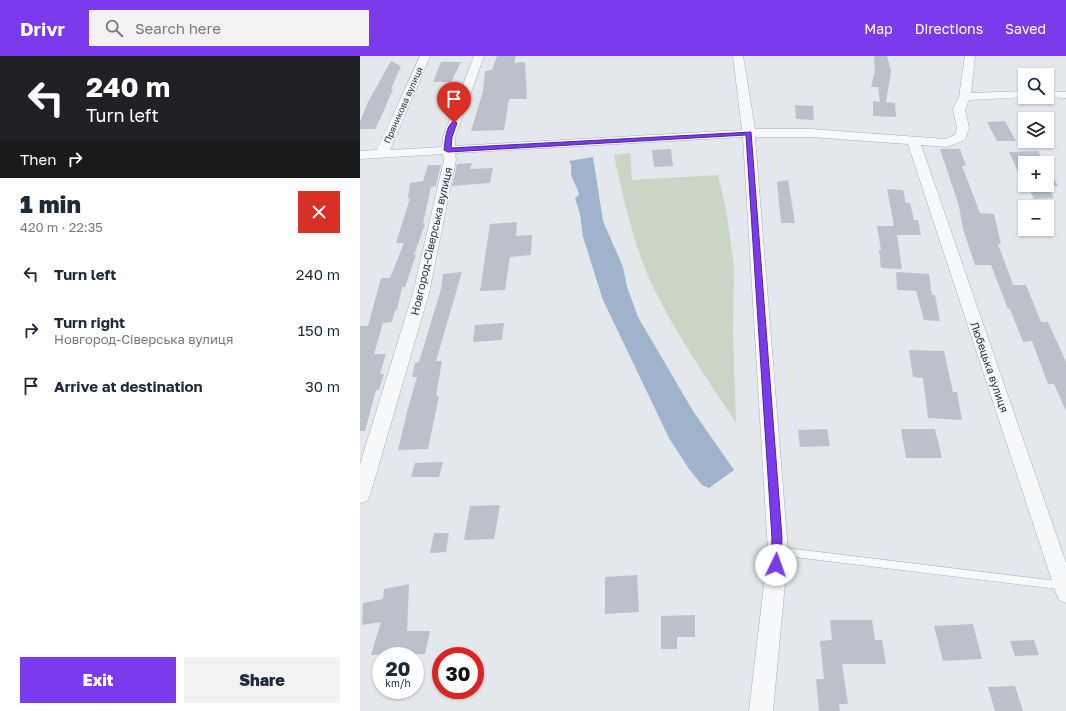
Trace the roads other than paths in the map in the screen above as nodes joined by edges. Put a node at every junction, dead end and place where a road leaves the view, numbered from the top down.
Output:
1 (425, 56) edge
2 (479, 56) edge
3 (738, 56) edge
4 (970, 56) edge
5 (1018, 94) edge
6 (1054, 94) edge
7 (1066, 95) edge
8 (965, 97) junction
9 (749, 133) junction
10 (913, 141) junction
11 (448, 150) junction
12 (382, 153) junction
13 (360, 155) edge
14 (360, 495) edge
15 (778, 551) junction
16 (1065, 588) edge
17 (761, 711) edge

1 - 12 street, Пряникова вулиця
2 - 11 street, Новгород-Сіверська вулиця
3 - 9 street
4 - 8 street
5 - 8 street
6 - 7 street
8 - 10 street
9 - 10 street
9 - 11 street
9 - 15 street
10 - 16 street, Любецька вулиця
11 - 12 street
11 - 14 street, Новгород-Сіверська вулиця
12 - 13 street
15 - 16 lane
15 - 17 street

